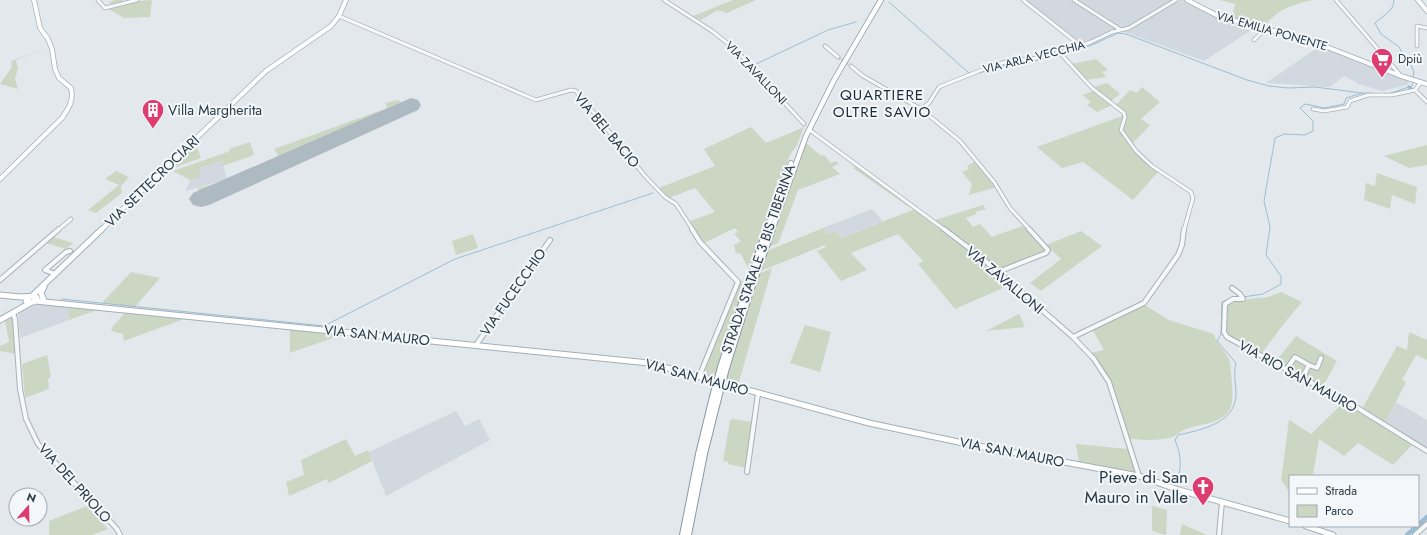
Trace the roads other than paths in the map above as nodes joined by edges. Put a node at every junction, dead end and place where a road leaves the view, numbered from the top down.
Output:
1 (34, 0) edge
2 (98, 0) edge
3 (137, 0) edge
4 (346, 0) edge
5 (664, 0) edge
6 (877, 0) edge
7 (881, 0) edge
8 (1023, 0) edge
9 (1074, 0) edge
10 (1176, 0) edge
11 (1187, 0) edge
12 (1336, 0) edge
13 (1418, 0) edge
14 (1427, 11) edge
15 (339, 16) junction
16 (1427, 28) edge
17 (1266, 29) junction
18 (1121, 30) junction
19 (1254, 40) dead end
20 (825, 46) dead end
21 (1081, 46) junction
22 (1417, 46) dead end
23 (1061, 54) junction
24 (838, 57) tunnel mouth
25 (851, 66) tunnel mouth
26 (1402, 76) junction
27 (1421, 82) junction
28 (1427, 84) edge
29 (1415, 90) junction
30 (1427, 102) edge
31 (921, 109) junction
32 (1313, 109) dead end
33 (804, 124) dead end
34 (811, 131) dead end
35 (0, 179) edge
36 (71, 219) dead end
37 (550, 240) dead end
38 (766, 240) junction
39 (70, 251) dead end
40 (998, 272) junction
41 (56, 275) junction
42 (0, 280) edge
43 (45, 285) junction
44 (1232, 288) dead end
45 (0, 295) edge
46 (32, 299) junction
47 (44, 301) junction
48 (15, 311) junction
49 (0, 320) edge
50 (1073, 337) junction
51 (476, 344) junction
52 (1321, 358) dead end
53 (1309, 365) junction
54 (1286, 370) junction
55 (699, 377) junction
56 (1302, 378) junction
57 (758, 394) junction
58 (715, 398) junction
59 (1427, 451) edge
60 (748, 472) dead end
61 (1139, 476) junction
62 (1222, 502) junction
63 (1289, 521) edge
64 (1427, 524) edge
65 (1309, 527) edge
66 (120, 535) edge
67 (683, 535) edge
68 (688, 535) edge
69 (1219, 535) edge
70 (1333, 535) edge
71 (1415, 535) edge

1 - 35 main road
2 - 3 street
4 - 15 main road, VIA SETTECROCIARI
5 - 33 street, VIA ZAVALLONI
6 - 38 highway, STRADA STATALE 3 BIS TIBERINA
7 - 38 highway, STRADA STATALE 3 BIS TIBERINA
8 - 21 street
9 - 18 street
10 - 18 street, VIA ARLA VECCHIA
11 - 17 main road, VIA EMILIA PONENTE
12 - 26 street
13 - 14 main road
15 - 41 main road, VIA SETTECROCIARI
15 - 55 street, VIA BEL BACIO
16 - 22 street
17 - 19 street
17 - 26 main road, VIA EMILIA PONENTE
18 - 21 street, VIA ARLA VECCHIA
20 - 24 street
21 - 23 street, VIA ARLA VECCHIA
23 - 31 street, VIA ARLA VECCHIA
23 - 50 street
25 - 31 street
26 - 27 main road, VIA EMILIA PONENTE
27 - 28 main road, VIA EMILIA PONENTE
27 - 29 street
29 - 30 street
29 - 32 street
31 - 40 street
34 - 40 street, VIA ZAVALLONI
36 - 42 street
37 - 51 street, VIA FUCECCHIO
38 - 58 highway, STRADA STATALE 3 BIS TIBERINA, bridge
39 - 41 street
40 - 50 street, VIA ZAVALLONI
41 - 43 main road, VIA SETTECROCIARI
43 - 46 main road, VIA SETTECROCIARI
43 - 47 main road
44 - 54 street, VIA RIO SAN MAURO
45 - 46 main road, VIA SAN MAURO
46 - 47 main road, VIA SAN MAURO
46 - 48 main road, VIA SETTECROCIARI
47 - 51 main road, VIA SAN MAURO
48 - 49 main road, VIA SETTECROCIARI
48 - 66 street, VIA DEL PRIOLO
50 - 61 street, VIA ZAVALLONI
51 - 55 main road, VIA SAN MAURO
52 - 53 street
53 - 54 street
53 - 56 street
54 - 56 street, VIA RIO SAN MAURO
55 - 57 main road, VIA SAN MAURO
56 - 59 street, VIA RIO SAN MAURO
57 - 60 street
57 - 61 main road, VIA SAN MAURO
58 - 67 highway, STRADA STATALE 3 BIS TIBERINA
58 - 68 highway, STRADA STATALE 3 BIS TIBERINA
61 - 62 main road, VIA SAN MAURO
62 - 63 main road, VIA SAN MAURO
62 - 69 street
64 - 71 street
65 - 70 main road

